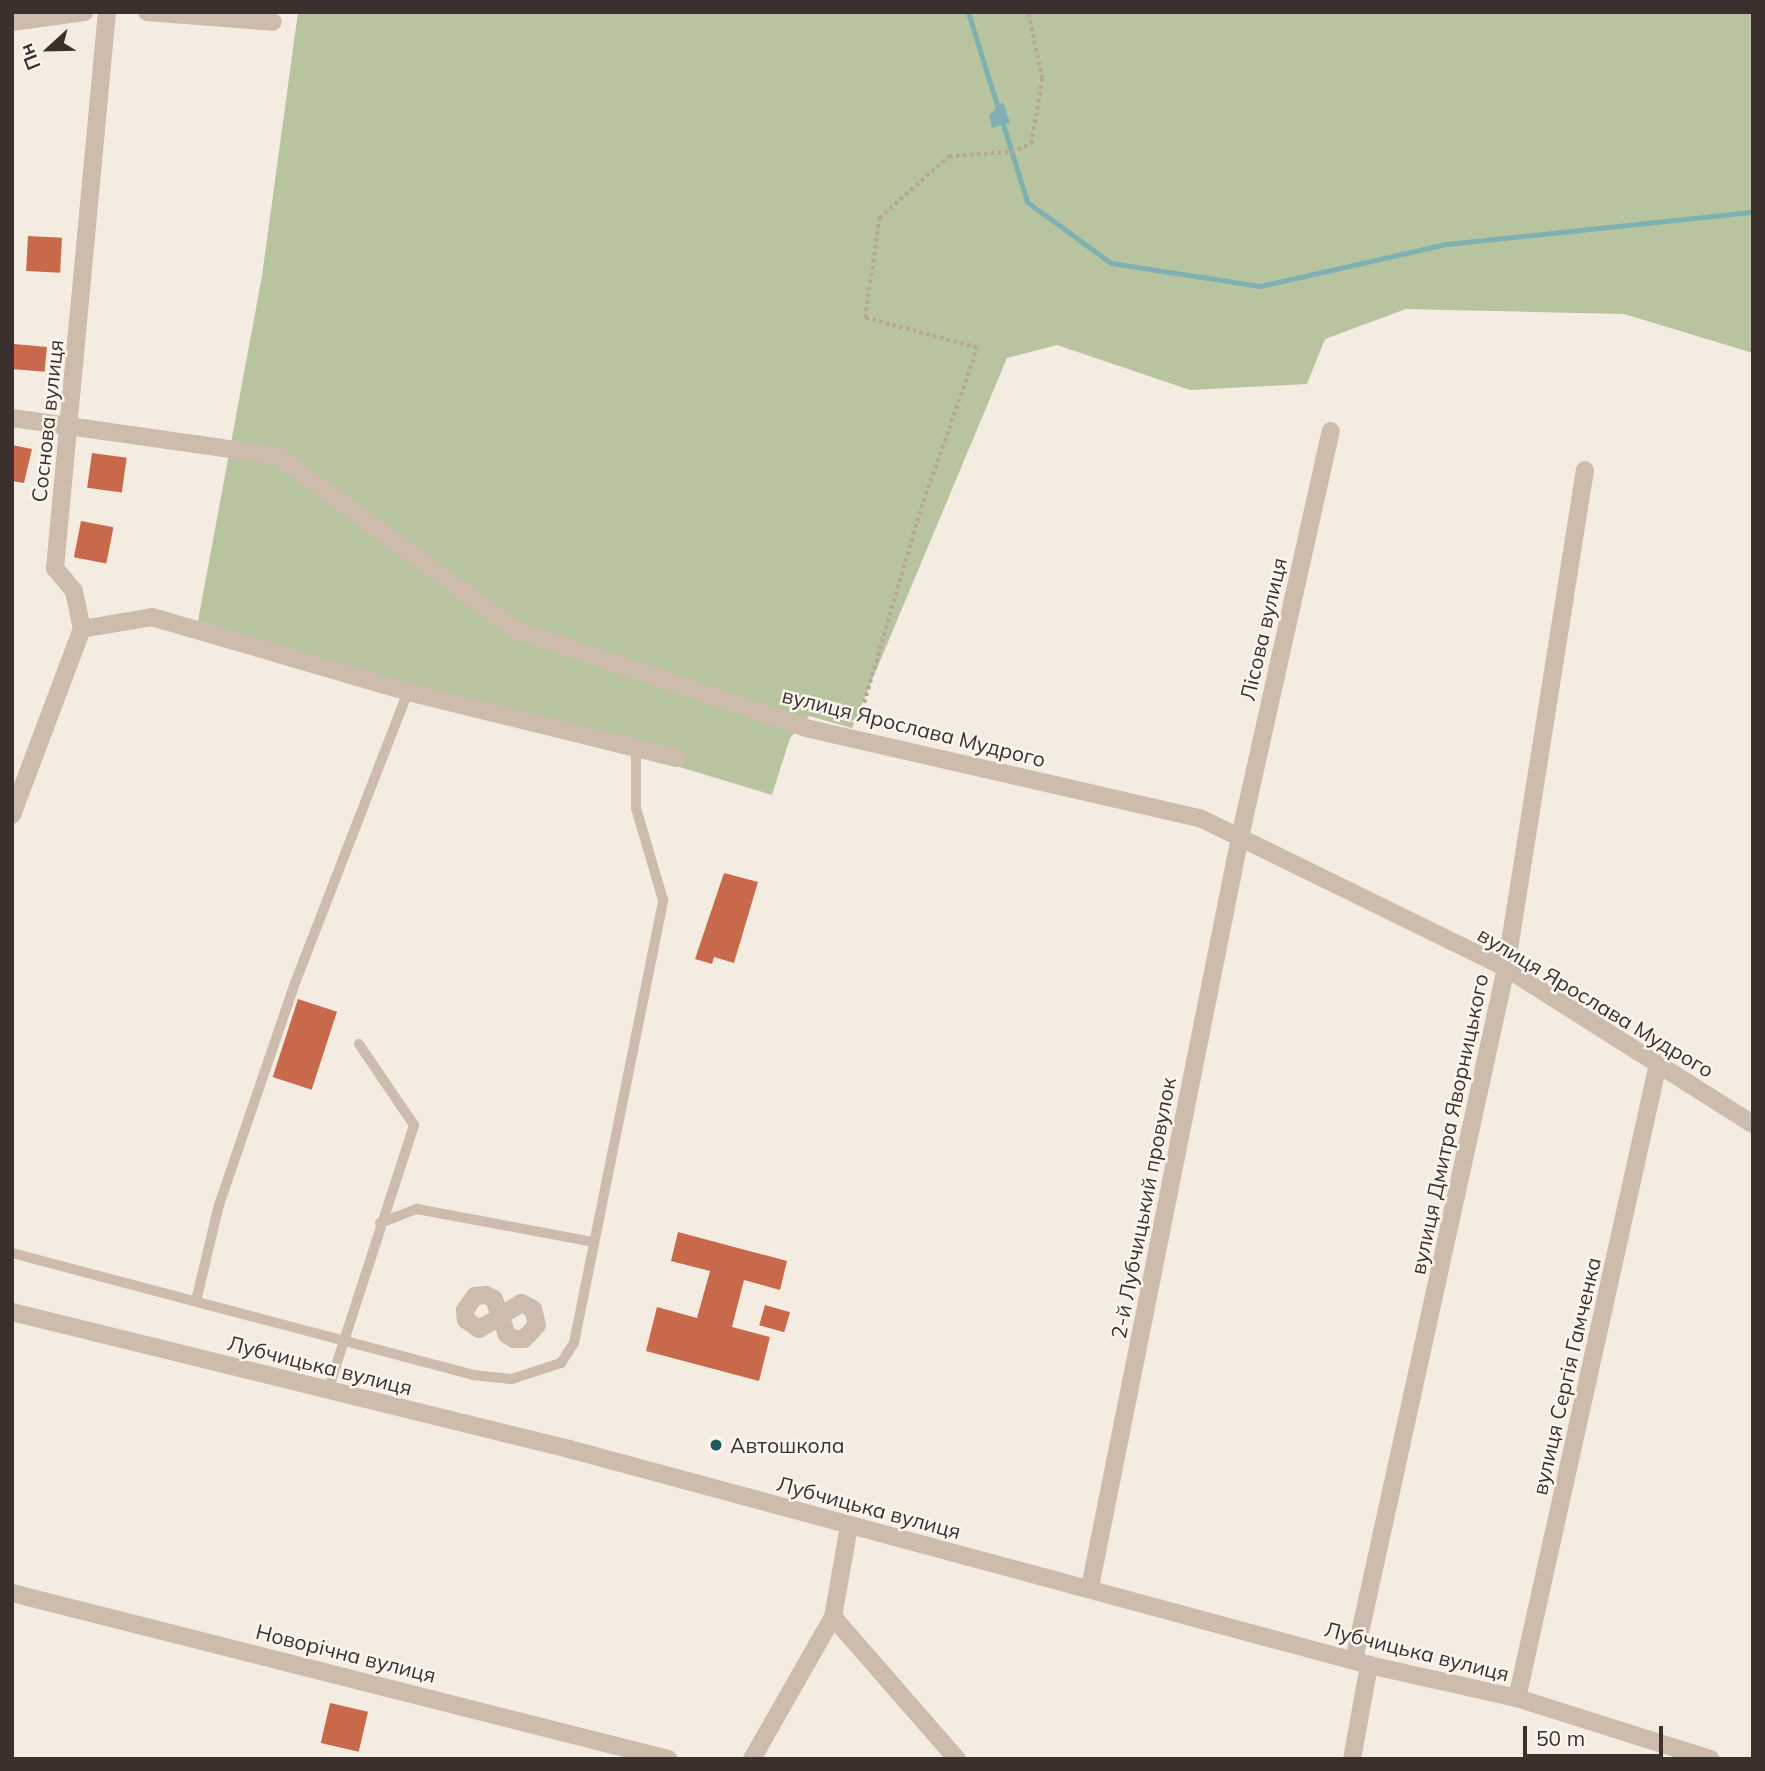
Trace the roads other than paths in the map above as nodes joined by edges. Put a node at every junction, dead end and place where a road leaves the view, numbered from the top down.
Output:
1 (84, 12) edge
2 (107, 12) edge
3 (147, 12) edge
4 (12, 22) edge
5 (273, 22) dead end
6 (12, 418) edge
7 (70, 426) junction
8 (1331, 431) dead end
9 (1585, 470) dead end
10 (82, 629) junction
11 (408, 692) junction
12 (636, 748) junction
13 (677, 758) dead end
14 (12, 815) edge
15 (1240, 837) junction
16 (1506, 968) junction
17 (359, 1044) dead end
18 (1658, 1064) junction
19 (1753, 1125) edge
20 (380, 1223) junction
21 (594, 1242) junction
22 (12, 1253) edge
23 (197, 1297) junction
24 (12, 1312) edge
25 (500, 1317) joint
26 (343, 1343) junction
27 (328, 1390) junction
28 (849, 1526) junction
29 (1090, 1587) junction
30 (12, 1593) edge
31 (833, 1617) junction
32 (1362, 1662) junction
33 (1517, 1699) junction
34 (668, 1759) edge
35 (752, 1759) edge
36 (957, 1759) edge
37 (1352, 1759) edge
38 (1711, 1759) edge

1 - 4 street
2 - 7 street, Соснова вулиця
3 - 5 street
6 - 7 street, вулиця Ярослава Мудрого
7 - 10 street, Соснова вулиця
7 - 15 street, вулиця Ярослава Мудрого
8 - 15 street, Лісова вулиця
9 - 16 street, вулиця Дмитра Яворницького
10 - 11 street
10 - 14 street
11 - 12 street
11 - 23 lane
12 - 13 street
12 - 21 lane
15 - 16 street, вулиця Ярослава Мудрого
15 - 29 street, 2-й Лубчицький провулок
16 - 18 street, вулиця Ярослава Мудрого
16 - 32 street, вулиця Дмитра Яворницького
17 - 20 lane
18 - 19 street, вулиця Ярослава Мудрого
18 - 33 street, вулиця Сергія Гамченка
20 - 21 lane
20 - 26 lane
21 - 26 lane
22 - 23 lane
23 - 26 lane
24 - 27 street, Лубчицька вулиця
25 - 25 street
26 - 27 lane
27 - 28 street, Лубчицька вулиця
28 - 29 street, Лубчицька вулиця
28 - 31 street
29 - 32 street, Лубчицька вулиця
30 - 34 street, Новорічна вулиця
31 - 35 street
31 - 36 street
32 - 33 street, Лубчицька вулиця
32 - 37 street, вулиця Дмитра Яворницького
33 - 38 street, Лубчицька вулиця

